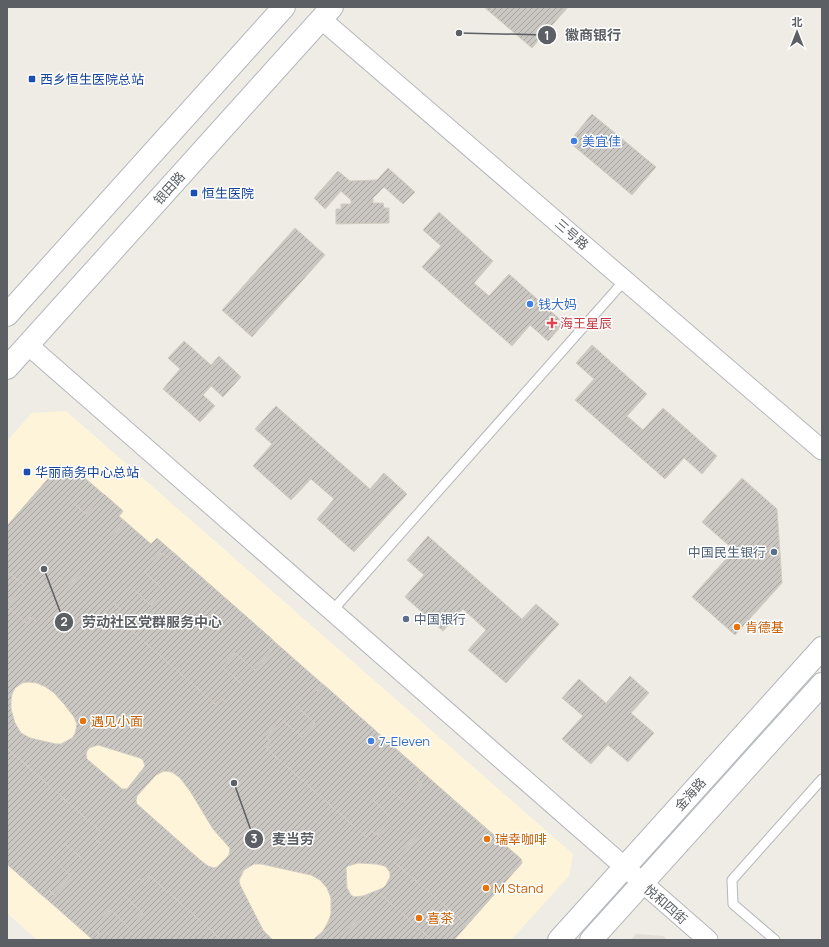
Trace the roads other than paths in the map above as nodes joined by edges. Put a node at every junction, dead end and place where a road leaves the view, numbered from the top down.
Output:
1 (284, 7) edge
2 (326, 13) edge
3 (625, 280) junction
4 (7, 315) edge
5 (28, 345) junction
6 (7, 368) edge
7 (822, 450) edge
8 (332, 611) junction
9 (822, 648) edge
10 (796, 678) junction
11 (819, 693) edge
12 (822, 779) edge
13 (624, 867) junction
14 (643, 884) junction
15 (559, 940) edge
16 (591, 940) edge
17 (708, 940) edge
18 (775, 940) edge

1 - 4 street
2 - 3 street, 三号路
2 - 5 street, 银田路
3 - 7 street, 三号路
3 - 8 lane
5 - 6 street, 银田路
5 - 8 street, 悦和四街
8 - 13 street, 悦和四街
9 - 10 street, 金海路
10 - 11 street
10 - 13 street, 金海路
11 - 14 street, 金海路
12 - 18 lane
13 - 14 street, 悦和四街
13 - 15 street, 金海路
14 - 16 street, 金海路
14 - 17 street, 悦和四街

